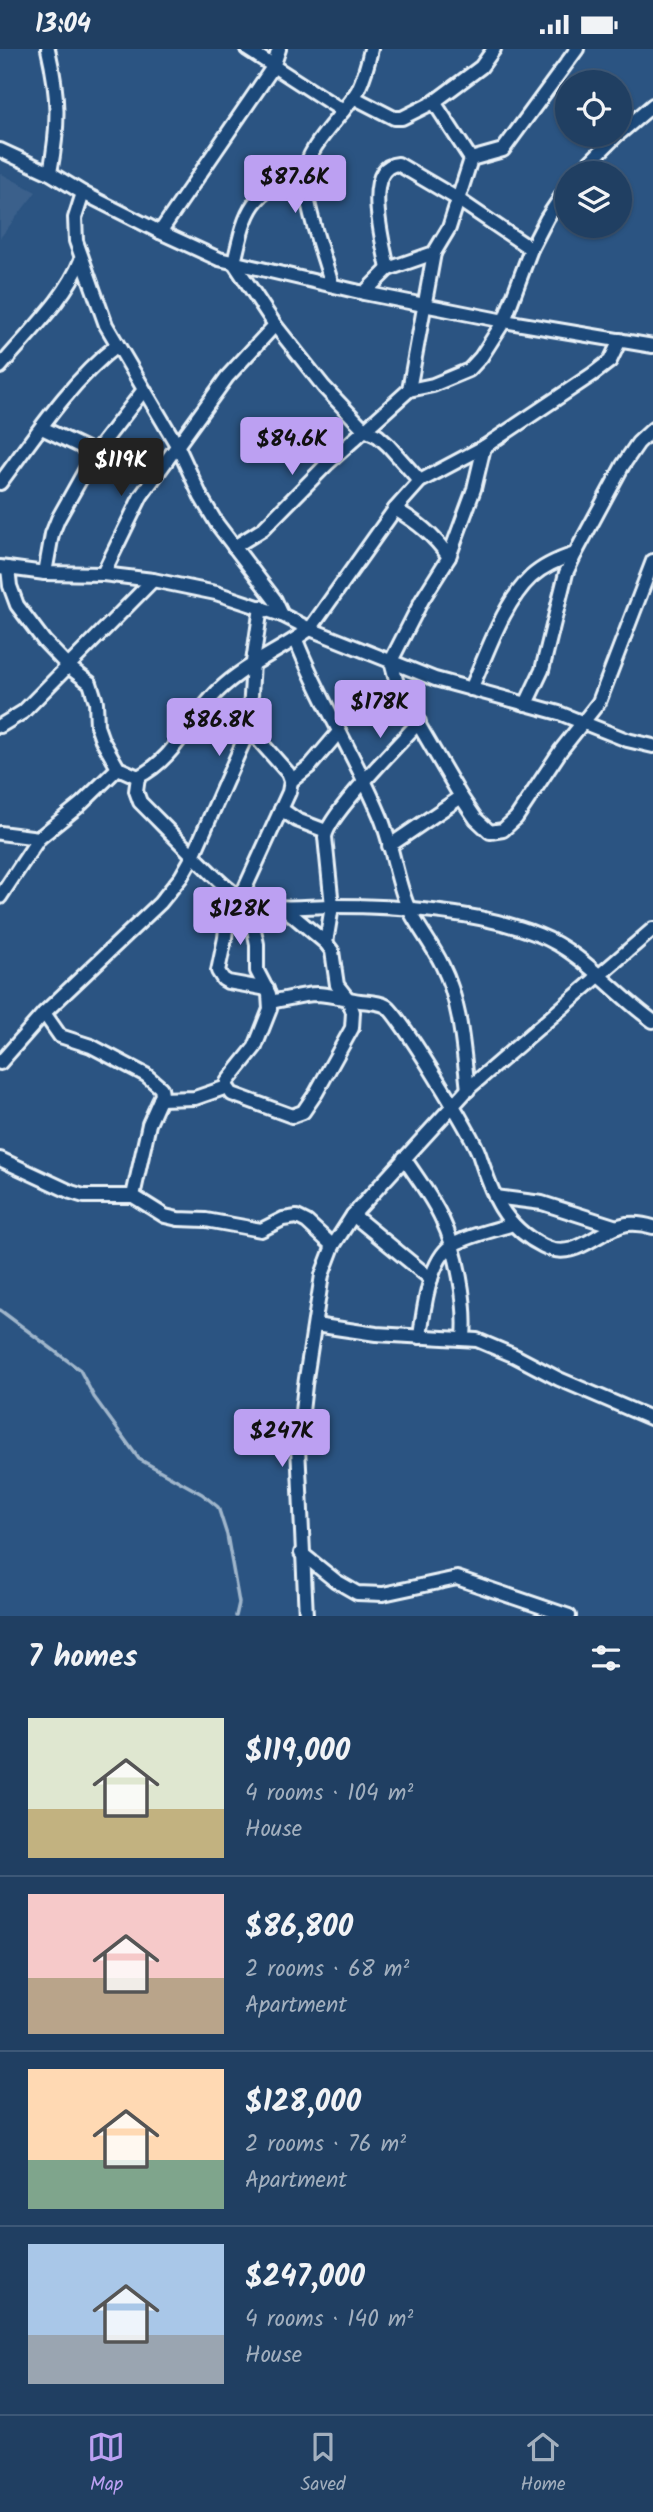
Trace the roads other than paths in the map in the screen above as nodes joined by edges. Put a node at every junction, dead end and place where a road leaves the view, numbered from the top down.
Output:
1 (48, 49) edge
2 (247, 49) edge
3 (279, 49) edge
4 (371, 49) edge
5 (494, 49) edge
6 (577, 49) edge
7 (273, 67) junction
8 (353, 97) junction
9 (434, 102) junction
10 (653, 105) edge
11 (343, 111) junction
12 (632, 122) edge
13 (605, 147) edge
14 (0, 150) edge
15 (471, 159) junction
16 (591, 161) edge
17 (50, 173) junction
18 (304, 174) junction
19 (83, 193) junction
20 (456, 198) junction
21 (555, 206) edge
22 (160, 232) junction
23 (531, 249) junction
24 (435, 253) junction
25 (81, 260) junction
26 (234, 263) junction
27 (388, 269) junction
28 (332, 285) junction
29 (364, 293) junction
30 (424, 304) junction
31 (504, 321) junction
32 (275, 324) junction
33 (620, 340) junction
34 (116, 346) junction
35 (653, 346) edge
36 (0, 366) edge
37 (409, 390) junction
38 (143, 391) junction
39 (41, 428) junction
40 (653, 429) edge
41 (365, 430) junction
42 (177, 447) junction
43 (484, 447) junction
44 (95, 453) junction
45 (420, 481) junction
46 (0, 483) edge
47 (395, 509) junction
48 (234, 547) junction
49 (575, 554) junction
50 (449, 557) junction
51 (653, 561) edge
52 (4, 568) edge
53 (45, 573) junction
54 (103, 574) junction
55 (153, 580) junction
56 (261, 607) junction
57 (282, 615) junction
58 (310, 629) junction
59 (296, 640) junction
60 (391, 661) junction
61 (253, 662) junction
62 (69, 667) junction
63 (471, 689) junction
64 (526, 703) junction
65 (419, 722) junction
66 (583, 723) junction
67 (0, 726) edge
68 (250, 729) junction
69 (339, 732) junction
70 (653, 746) edge
71 (118, 768) junction
72 (138, 777) junction
73 (291, 781) junction
74 (364, 781) junction
75 (461, 796) junction
76 (281, 809) junction
77 (326, 831) junction
78 (0, 833) edge
79 (39, 838) junction
80 (389, 846) junction
81 (193, 856) junction
82 (235, 894) junction
83 (0, 897) edge
84 (332, 906) junction
85 (409, 908) junction
86 (285, 909) junction
87 (653, 929) edge
88 (326, 943) junction
89 (598, 975) junction
90 (267, 989) junction
91 (348, 999) junction
92 (271, 1002) junction
93 (44, 1013) junction
94 (653, 1021) edge
95 (0, 1063) edge
96 (227, 1087) junction
97 (468, 1090) junction
98 (160, 1099) junction
99 (452, 1106) junction
100 (404, 1158) junction
101 (0, 1159) edge
102 (133, 1196) junction
103 (495, 1197) junction
104 (353, 1215) junction
105 (513, 1224) junction
106 (617, 1227) junction
107 (653, 1227) edge
108 (452, 1245) junction
109 (333, 1246) junction
110 (431, 1279) junction
111 (315, 1325) junction
112 (420, 1337) junction
113 (464, 1337) junction
114 (653, 1419) edge
115 (301, 1553) junction
116 (306, 1616) edge
117 (569, 1616) edge

1 - 17 street
2 - 7 street
3 - 7 street
4 - 8 street
5 - 9 street
6 - 15 street
7 - 11 street
7 - 22 street
8 - 9 street
8 - 11 street
9 - 15 street
10 - 12 street
11 - 18 street
13 - 16 street
14 - 17 street
15 - 20 street
17 - 19 street
18 - 26 street
18 - 28 street
19 - 22 street
19 - 25 street
20 - 23 street
20 - 24 street
20 - 27 street
21 - 23 street
22 - 26 street
23 - 31 street
24 - 27 street
24 - 30 street
25 - 34 street
25 - 36 street
26 - 28 street
26 - 32 street
27 - 29 street
28 - 29 street
29 - 30 street
30 - 31 street
30 - 37 street
31 - 33 street
31 - 37 street
32 - 41 street
32 - 42 street
33 - 35 street
33 - 43 street
34 - 38 street
34 - 39 street
37 - 41 street
38 - 42 street
38 - 44 street
39 - 44 street
39 - 46 street
40 - 49 street
41 - 45 street
41 - 48 street
42 - 48 street
42 - 54 street
43 - 45 street
43 - 50 street
44 - 53 street
45 - 47 street
47 - 50 street
47 - 58 street
48 - 57 street
49 - 63 street
49 - 64 street
50 - 60 street
51 - 66 street
52 - 53 street
52 - 62 street
53 - 54 street
54 - 55 street
55 - 56 street
55 - 62 street
56 - 57 street
56 - 61 street
57 - 58 street
58 - 59 street
58 - 60 street
59 - 61 street
59 - 69 street
60 - 63 street
60 - 65 street
61 - 68 street
61 - 72 street
62 - 67 street
62 - 71 street
63 - 64 street
64 - 66 street
65 - 74 street
65 - 75 street
66 - 70 street
66 - 75 street
68 - 73 street
68 - 81 street
69 - 73 street
69 - 74 street
71 - 72 street
71 - 79 street
72 - 81 street
73 - 76 street
74 - 77 street
74 - 80 street
75 - 80 street
76 - 77 street
76 - 82 street
77 - 84 street
78 - 79 street
79 - 83 street
80 - 85 street
81 - 82 street
81 - 93 street
82 - 86 street
82 - 90 street
82 - 90 street
84 - 85 street
84 - 86 street
84 - 88 street
85 - 89 street
85 - 97 street
86 - 88 street
87 - 89 street
88 - 91 street
89 - 94 street
89 - 97 street
90 - 92 street
91 - 92 street
91 - 96 street
91 - 99 street
92 - 96 street
93 - 95 street
93 - 98 street
96 - 98 street
97 - 99 street
98 - 102 street
99 - 100 street
99 - 103 street
100 - 104 street
100 - 108 street
101 - 102 street
102 - 109 street
103 - 105 street
103 - 106 street
104 - 109 street
104 - 110 street
105 - 106 street
105 - 108 street
106 - 107 street
108 - 110 street
108 - 113 street
109 - 111 street
110 - 112 street
111 - 112 street
111 - 115 street
112 - 113 street
113 - 114 street
115 - 116 street
115 - 117 street

